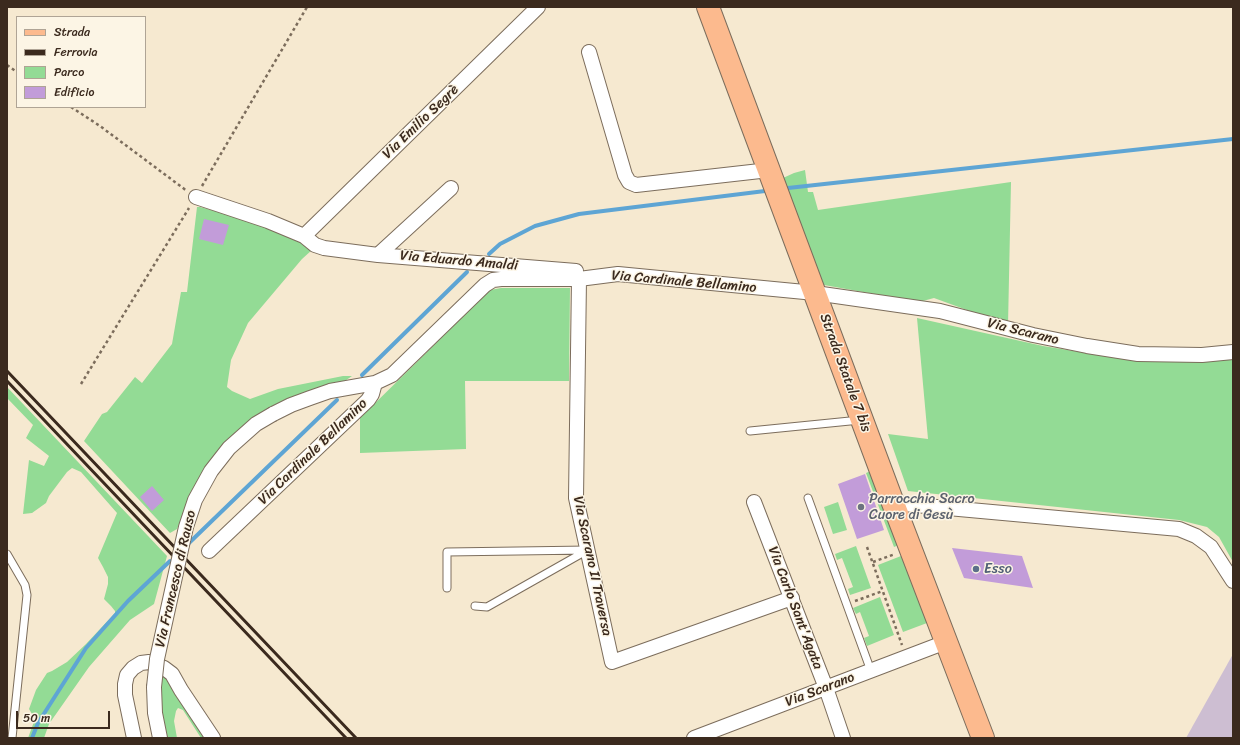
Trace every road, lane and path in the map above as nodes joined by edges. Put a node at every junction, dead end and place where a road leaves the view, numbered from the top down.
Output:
1 (538, 7) edge
2 (708, 7) edge
3 (589, 52) dead end
4 (7, 65) edge
5 (16, 71) edge
6 (73, 108) edge
7 (769, 170) junction
8 (451, 188) dead end
9 (196, 197) joint
10 (304, 236) junction
11 (378, 255) junction
12 (618, 274) junction
13 (579, 279) junction
14 (815, 293) junction
15 (1233, 352) edge
16 (375, 382) junction
17 (862, 420) junction
18 (750, 431) dead end
19 (808, 498) dead end
20 (754, 502) dead end
21 (893, 503) junction
22 (867, 547) dead end
23 (910, 549) junction
24 (588, 550) junction
25 (209, 551) dead end
26 (7, 554) edge
27 (872, 562) junction
28 (1233, 581) edge
29 (447, 588) dead end
30 (883, 591) junction
31 (792, 598) junction
32 (847, 605) junction
33 (475, 606) dead end
34 (946, 642) junction
35 (907, 657) junction
36 (871, 671) junction
37 (826, 688) junction
38 (12, 738) edge
39 (134, 738) edge
40 (160, 738) edge
41 (213, 738) edge
42 (694, 738) edge
43 (843, 738) edge
44 (983, 738) edge

1 - 10 street, Via Emilio Segrè
2 - 7 main road, Strada Statale 7 bis
3 - 7 street
4 - 5 path
6 - 9 path
7 - 14 main road, Strada Statale 7 bis
8 - 11 street
9 - 10 street, Via Eduardo Amaldi
10 - 11 street, Via Eduardo Amaldi
11 - 12 street, Via Eduardo Amaldi
12 - 13 street, Via Cardinale Bellamino
12 - 14 street, Via Cardinale Bellamino
13 - 16 street, Via Cardinale Bellamino
13 - 24 street, Via Scarano II Traversa
14 - 15 street, Via Scarano
14 - 17 main road, Strada Statale 7 bis
16 - 25 street, Via Cardinale Bellamino
16 - 40 street, Via Francesco di Rauso, bridge
17 - 18 lane
17 - 21 main road, Strada Statale 7 bis
19 - 32 lane
20 - 31 street, Via Carlo Sant'Agata
21 - 23 main road, Strada Statale 7 bis
21 - 28 street
22 - 27 path
23 - 27 path
23 - 34 main road, Strada Statale 7 bis
24 - 29 lane
24 - 31 street, Via Scarano II Traversa
24 - 33 lane
26 - 38 lane
27 - 30 path
30 - 32 path
30 - 35 path
31 - 37 street, Via Carlo Sant'Agata
32 - 36 lane
34 - 35 street, Via Scarano
34 - 44 main road, Strada Statale 7 bis
35 - 36 street, Via Scarano
36 - 37 street, Via Scarano
37 - 42 street, Via Scarano
37 - 43 street, Via Carlo Sant'Agata
39 - 41 street

